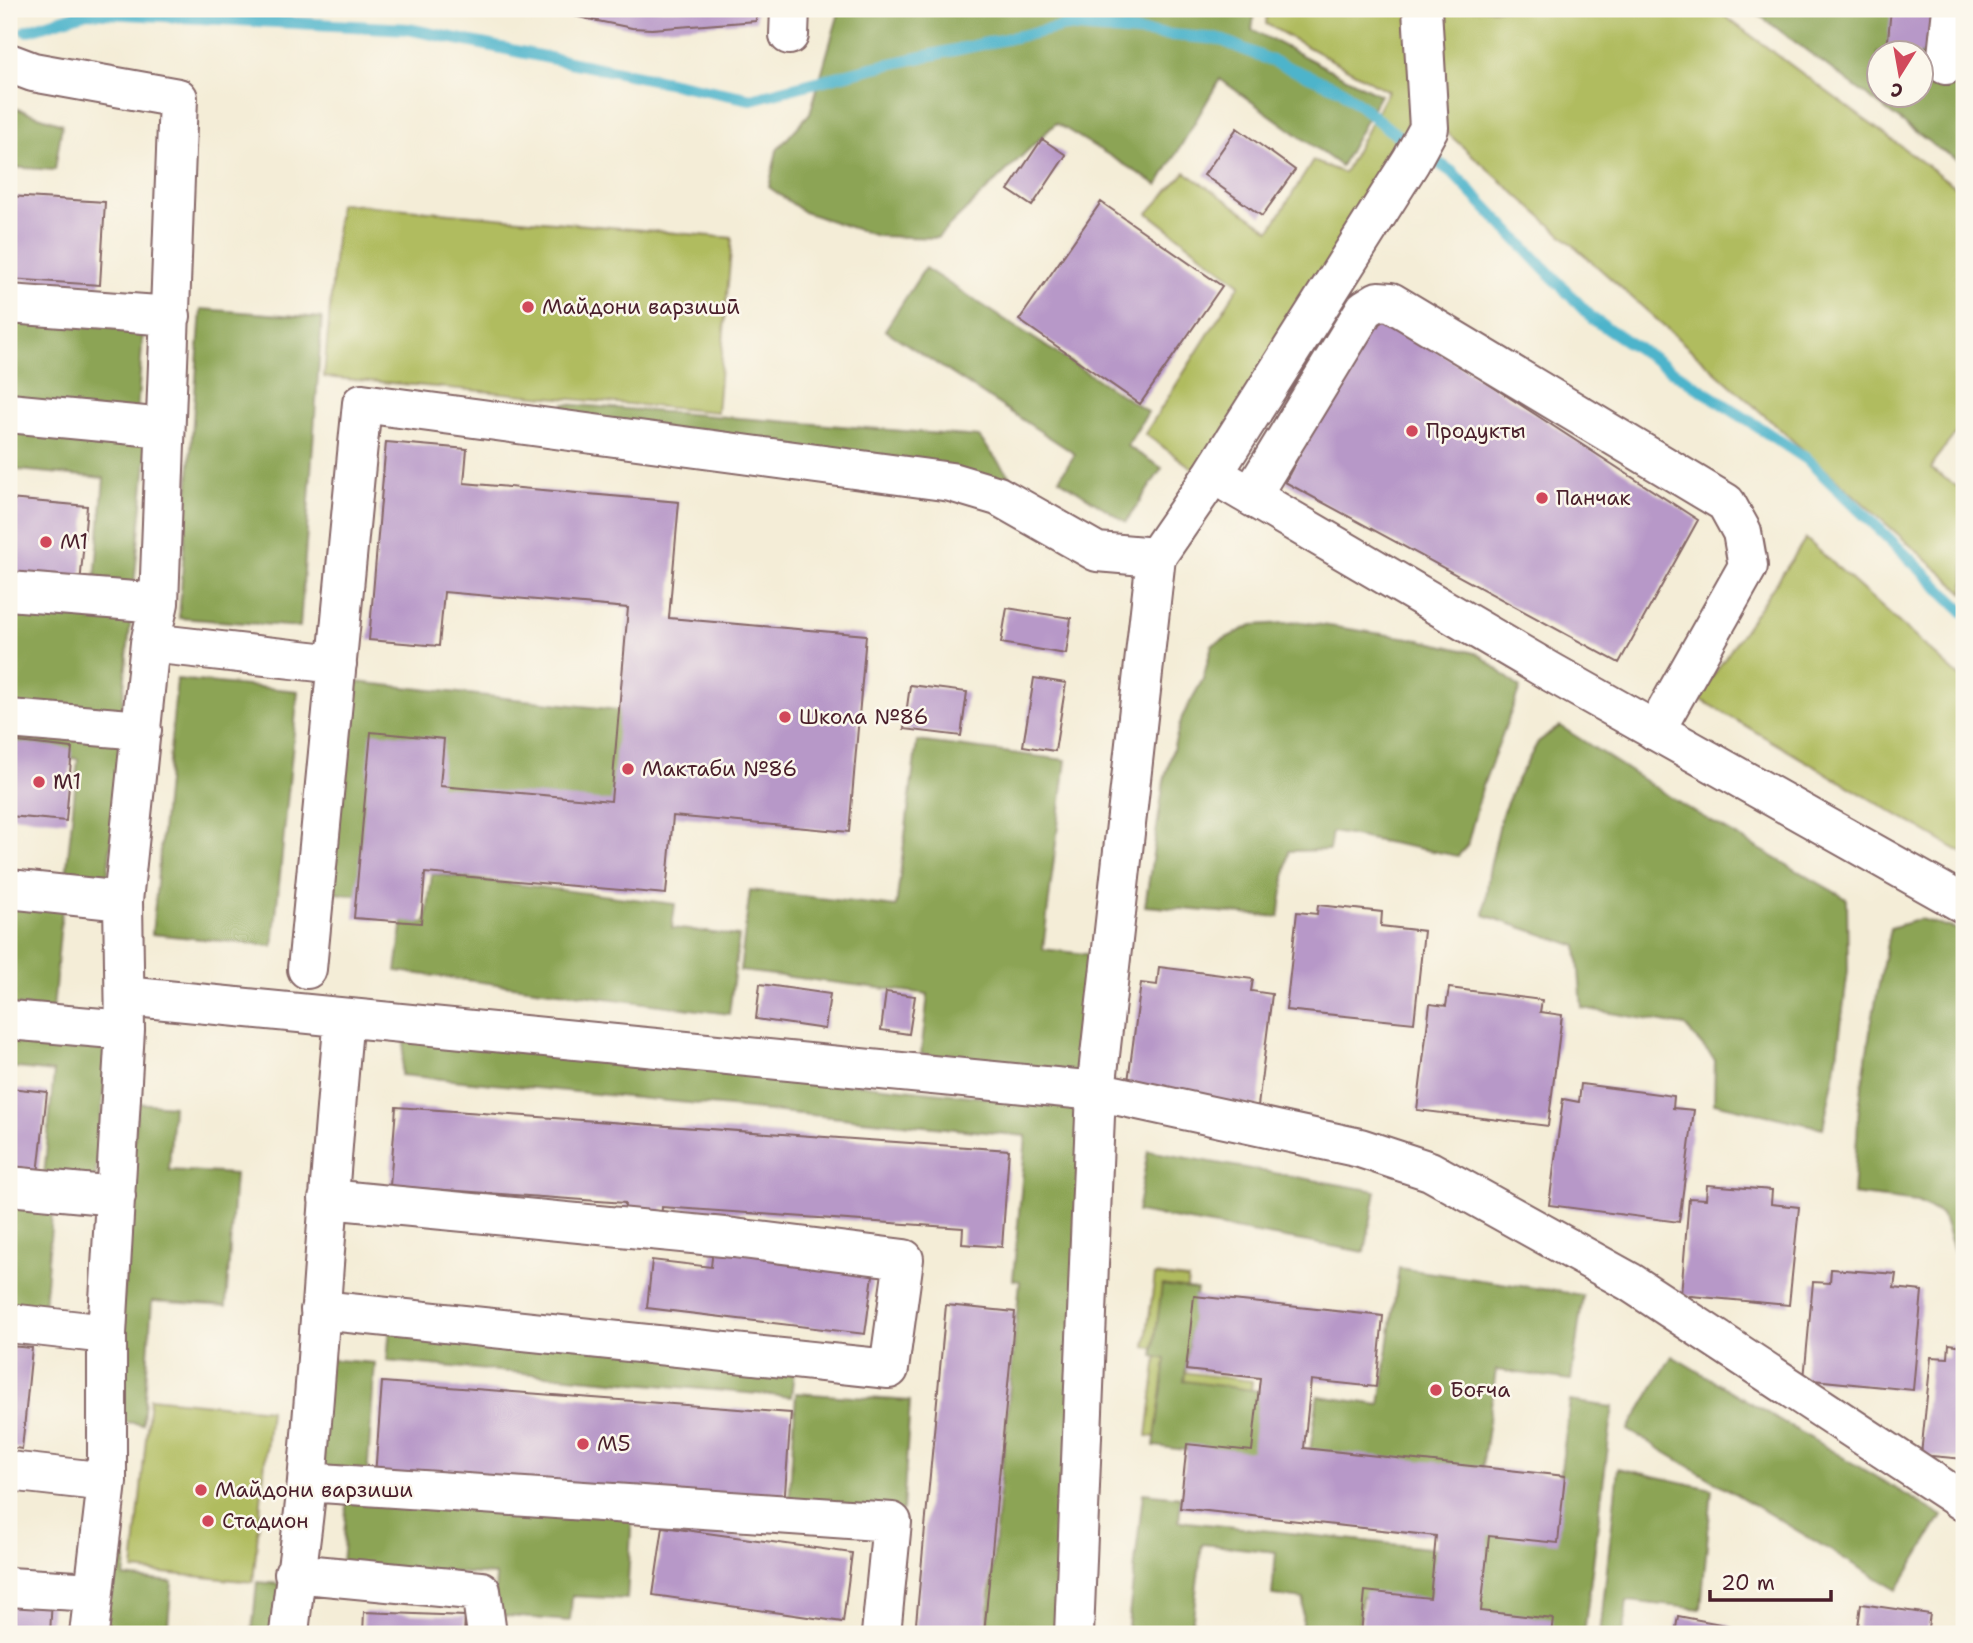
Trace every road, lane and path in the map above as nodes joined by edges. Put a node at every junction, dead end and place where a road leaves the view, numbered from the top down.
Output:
1 (1422, 9) edge
2 (1952, 9) edge
3 (9, 63) edge
4 (1947, 65) dead end
5 (9, 304) edge
6 (171, 316) junction
7 (9, 413) edge
8 (164, 428) junction
9 (1213, 474) junction
10 (1251, 496) junction
11 (1156, 557) junction
12 (9, 592) edge
13 (159, 603) junction
14 (150, 643) junction
15 (337, 664) junction
16 (9, 719) edge
17 (142, 730) junction
18 (1655, 731) junction
19 (9, 889) edge
20 (123, 901) junction
21 (1964, 904) edge
22 (307, 969) dead end
23 (125, 1013) junction
24 (344, 1018) junction
25 (9, 1020) edge
26 (1096, 1091) junction
27 (9, 1186) edge
28 (116, 1196) junction
29 (328, 1199) junction
30 (320, 1310) junction
31 (9, 1323) edge
32 (107, 1334) junction
33 (9, 1472) edge
34 (107, 1482) junction
35 (307, 1482) junction
36 (1964, 1502) edge
37 (294, 1573) junction
38 (9, 1587) edge
39 (94, 1592) junction
40 (89, 1634) edge
41 (289, 1634) edge
42 (487, 1634) edge
43 (881, 1634) edge
44 (1074, 1634) edge

1 - 9 lane
2 - 4 lane
3 - 6 lane
5 - 6 lane
6 - 8 lane
7 - 8 lane
8 - 13 lane
9 - 10 lane
9 - 11 lane
10 - 18 lane
10 - 18 lane
11 - 15 lane
11 - 26 lane
12 - 13 lane
13 - 14 lane
14 - 15 lane
14 - 17 lane
15 - 22 lane
16 - 17 lane
17 - 20 lane
18 - 21 lane
19 - 20 lane
20 - 23 lane
23 - 24 lane
23 - 25 lane
23 - 28 lane
24 - 26 lane
24 - 29 lane
26 - 36 lane
26 - 44 lane
27 - 28 lane
28 - 32 lane
29 - 30 lane
29 - 30 lane
30 - 35 lane
31 - 32 lane
32 - 34 lane
33 - 34 lane
34 - 39 lane
35 - 37 lane
35 - 43 lane
37 - 41 lane
37 - 42 lane
38 - 39 lane
39 - 40 lane

